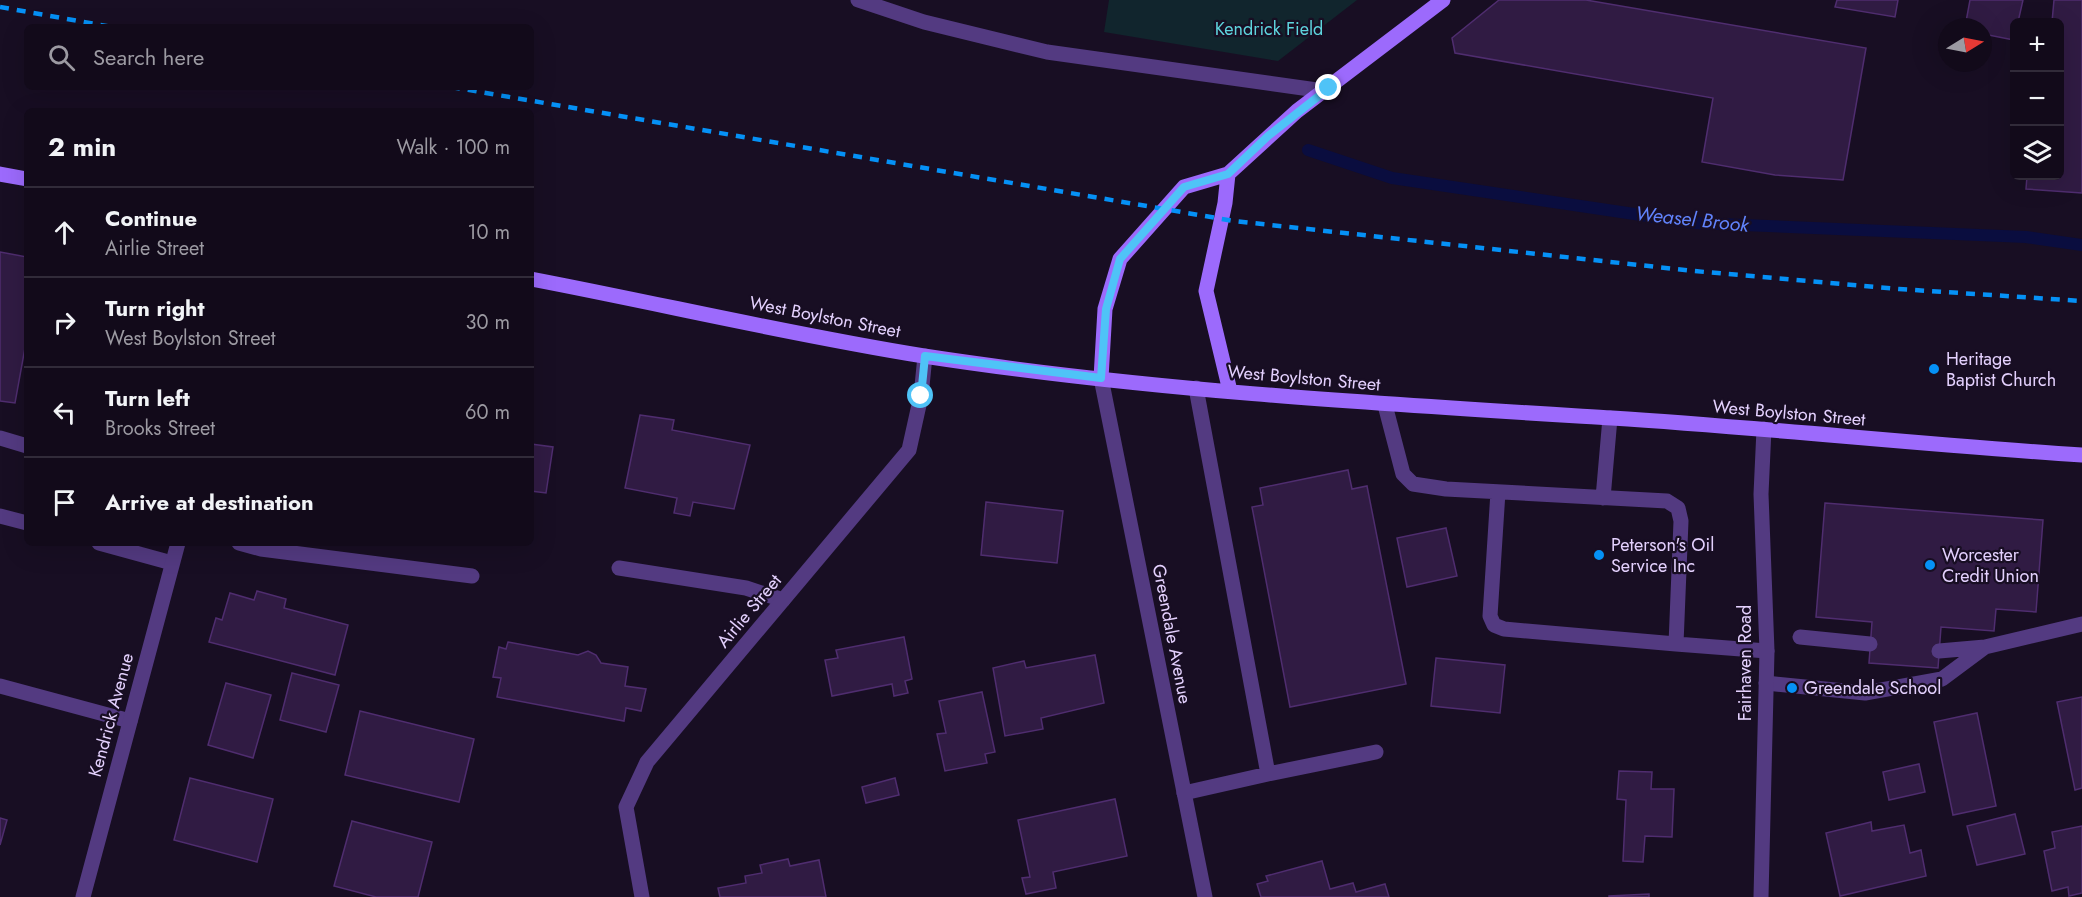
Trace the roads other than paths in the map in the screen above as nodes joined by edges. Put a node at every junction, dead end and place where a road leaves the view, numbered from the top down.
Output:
1 (858, 0) edge
2 (1443, 0) edge
3 (1324, 91) junction
4 (0, 174) edge
5 (1228, 174) junction
6 (24, 179) edge
7 (534, 280) edge
8 (925, 356) junction
9 (1101, 378) junction
10 (1196, 388) junction
11 (1230, 391) junction
12 (1385, 405) junction
13 (1610, 418) junction
14 (1764, 429) junction
15 (0, 438) edge
16 (24, 442) edge
17 (2082, 455) edge
18 (1498, 492) junction
19 (1603, 498) junction
20 (0, 516) edge
21 (24, 522) edge
22 (110, 546) edge
23 (177, 546) edge
24 (250, 546) edge
25 (172, 563) junction
26 (619, 568) dead end
27 (472, 576) dead end
28 (783, 600) junction
29 (2082, 624) edge
30 (1800, 637) dead end
31 (1676, 644) junction
32 (1870, 644) dead end
33 (1985, 647) junction
34 (1767, 651) junction
35 (1939, 651) dead end
36 (1766, 683) junction
37 (0, 686) edge
38 (130, 721) junction
39 (1376, 752) dead end
40 (1268, 774) junction
41 (1184, 793) junction
42 (82, 897) edge
43 (642, 897) edge
44 (1205, 897) edge
45 (1761, 897) edge

1 - 3 street
2 - 3 main road
3 - 5 main road
4 - 6 main road
5 - 9 main road
5 - 11 main road
7 - 8 main road, West Boylston Street
8 - 9 main road, West Boylston Street
8 - 28 street, Airlie Street
9 - 10 main road, West Boylston Street
9 - 41 street, Greendale Avenue
10 - 11 main road, West Boylston Street
10 - 40 street
11 - 12 main road, West Boylston Street
12 - 13 main road, West Boylston Street
12 - 18 street
13 - 14 main road, West Boylston Street
13 - 19 street
14 - 17 main road, West Boylston Street
14 - 34 street, Fairhaven Road
15 - 16 street
18 - 19 street
18 - 31 street
19 - 31 street
20 - 21 street
22 - 25 street
23 - 25 street, Kendrick Avenue
24 - 27 street
25 - 38 street, Kendrick Avenue
26 - 28 street
28 - 43 street, Airlie Street
29 - 33 street
30 - 32 street
31 - 34 street
33 - 35 street
33 - 36 street
34 - 36 street, Fairhaven Road
36 - 45 street, Fairhaven Road
37 - 38 street
38 - 42 street, Kendrick Avenue
39 - 40 street
40 - 41 street
41 - 44 street, Greendale Avenue

